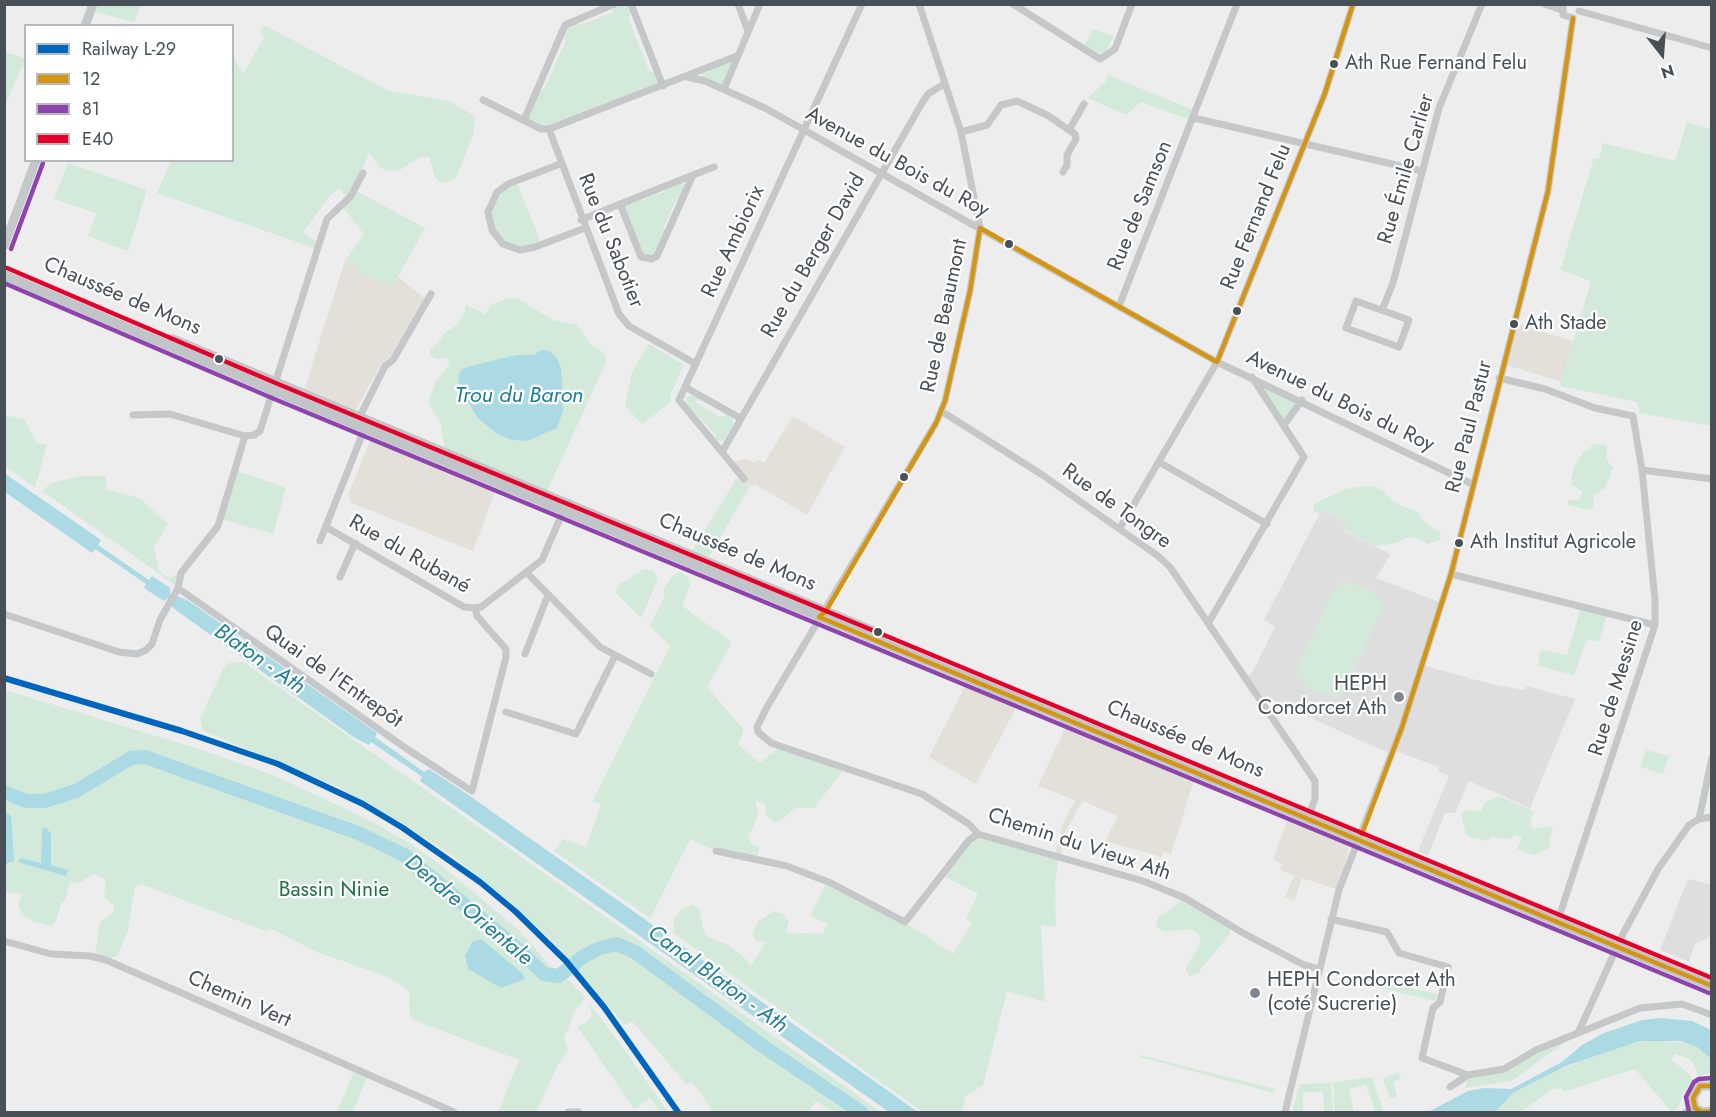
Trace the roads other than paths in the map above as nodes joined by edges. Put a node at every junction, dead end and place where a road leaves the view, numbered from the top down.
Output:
1 (93, 4) edge
2 (614, 4) edge
3 (631, 4) edge
4 (738, 4) edge
5 (760, 4) edge
6 (862, 4) edge
7 (919, 4) edge
8 (1013, 4) edge
9 (1132, 4) edge
10 (1237, 4) edge
11 (1353, 4) edge
12 (1482, 4) edge
13 (1544, 4) edge
14 (1562, 7) edge
15 (1579, 8) edge
16 (1572, 18) junction
17 (86, 24) edge
18 (748, 31) junction
19 (1712, 48) edge
20 (737, 56) junction
21 (687, 76) junction
22 (944, 84) junction
23 (663, 86) junction
24 (724, 89) junction
25 (483, 100) dead end
26 (1084, 104) dead end
27 (1194, 118) junction
28 (524, 120) junction
29 (549, 129) junction
30 (804, 130) junction
31 (1069, 130) junction
32 (961, 132) junction
33 (1304, 143) junction
34 (35, 162) edge
35 (560, 164) junction
36 (714, 167) dead end
37 (1422, 171) junction
38 (881, 172) junction
39 (1063, 172) dead end
40 (363, 173) dead end
41 (693, 175) junction
42 (620, 204) junction
43 (581, 220) junction
44 (585, 228) junction
45 (980, 228) junction
46 (4, 246) edge
47 (4, 274) edge
48 (431, 294) dead end
49 (1119, 306) junction
50 (1382, 310) junction
51 (1217, 362) junction
52 (696, 364) junction
53 (1252, 377) junction
54 (1499, 378) junction
55 (276, 387) junction
56 (685, 387) junction
57 (1302, 400) junction
58 (941, 411) junction
59 (133, 415) dead end
60 (740, 418) junction
61 (362, 422) junction
62 (1284, 425) junction
63 (245, 436) junction
64 (722, 453) junction
65 (1160, 462) junction
66 (1642, 470) junction
67 (744, 479) dead end
68 (1712, 479) edge
69 (1472, 484) junction
70 (565, 507) junction
71 (1267, 524) junction
72 (326, 526) junction
73 (1120, 528) junction
74 (320, 541) dead end
75 (355, 543) junction
76 (526, 572) junction
77 (1451, 574) junction
78 (340, 577) dead end
79 (174, 594) junction
80 (548, 595) junction
81 (475, 608) junction
82 (4, 614) edge
83 (823, 614) junction
84 (1209, 622) junction
85 (1655, 625) junction
86 (525, 654) dead end
87 (615, 656) junction
88 (651, 674) dead end
89 (506, 712) dead end
90 (1712, 759) edge
91 (1308, 817) junction
92 (1712, 817) edge
93 (1699, 819) junction
94 (978, 834) junction
95 (1360, 838) junction
96 (716, 851) dead end
97 (1331, 919) junction
98 (1558, 920) junction
99 (4, 941) edge
100 (1618, 945) junction
101 (1319, 969) junction
102 (1712, 980) edge
103 (1712, 986) edge
104 (1712, 1015) edge
105 (1580, 1032) junction
106 (1468, 1075) junction
107 (1712, 1086) edge
108 (1450, 1087) dead end
109 (1695, 1108) junction
110 (1712, 1111) edge
111 (454, 1113) edge
112 (568, 1113) edge
113 (578, 1113) edge
114 (1285, 1113) edge
115 (1686, 1113) edge

1 - 17 street
2 - 28 street
3 - 23 street
4 - 18 street
5 - 18 street
6 - 30 street, Rue Ambiorix
7 - 22 street, Rue de Beaumont
8 - 9 street
10 - 27 street, Rue de Samson
11 - 33 street, Rue Fernand Felu
12 - 37 street, Rue Émile Carlier
13 - 14 street
14 - 16 street
15 - 16 street
15 - 19 street
16 - 54 street, Rue Paul Pastur
18 - 20 street
20 - 21 street
20 - 24 street
21 - 23 street
21 - 24 street, Avenue du Bois du Roy
22 - 32 street, Rue de Beaumont
22 - 38 street, Rue du Berger David
23 - 29 street
24 - 30 street, Avenue du Bois du Roy
25 - 28 street
26 - 31 street
27 - 33 street
27 - 49 street, Rue de Samson
28 - 29 street
29 - 35 street, Rue du Sabotier
30 - 38 street, Avenue du Bois du Roy
30 - 52 street, Rue Ambiorix
31 - 32 street
31 - 39 street
32 - 45 street, Rue de Beaumont
33 - 37 street
33 - 51 street, Rue Fernand Felu
34 - 46 street
35 - 43 street, Rue du Sabotier
35 - 44 street
36 - 41 street
37 - 50 street, Rue Émile Carlier
38 - 45 street, Avenue du Bois du Roy
38 - 60 street, Rue du Berger David
40 - 55 street
41 - 42 street
41 - 42 street
42 - 43 street
43 - 44 street, Rue du Sabotier
44 - 52 street, Rue du Sabotier
45 - 49 street, Avenue du Bois du Roy
45 - 58 street, Rue de Beaumont
47 - 55 main road, Chaussée de Mons
48 - 61 street, Rue du Rubané
49 - 51 street, Avenue du Bois du Roy
50 - 50 street
51 - 53 street, Avenue du Bois du Roy
51 - 65 street, Rue Fernand Felu
52 - 56 street, Rue Ambiorix
53 - 57 street, Avenue du Bois du Roy
53 - 62 street
54 - 66 street, Rue de Messine
54 - 69 street, Rue Paul Pastur
55 - 61 main road, Chaussée de Mons
55 - 63 street
56 - 60 street
56 - 64 street
57 - 62 street
57 - 69 street, Avenue du Bois du Roy
58 - 73 street, Rue de Tongre
58 - 83 street, Rue de Beaumont
59 - 63 street
60 - 64 street, Rue du Berger David
61 - 70 main road, Chaussée de Mons
61 - 72 street, Rue du Rubané
62 - 71 street
63 - 79 street
64 - 67 street
65 - 71 street
65 - 73 street, Rue Fernand Felu
66 - 68 street
66 - 85 street, Rue de Messine
69 - 77 street, Rue Paul Pastur
70 - 76 street, Rue du Rubané
70 - 83 main road, Chaussée de Mons
71 - 84 street
72 - 74 street, Rue du Rubané
72 - 75 street, Rue du Rubané
73 - 84 street, Rue de Tongre
75 - 78 street
75 - 81 street, Rue du Rubané
76 - 80 street
76 - 81 street, Rue du Rubané
77 - 85 street
77 - 95 street, Rue Paul Pastur
79 - 81 street, Quai de l'Entrepôt
79 - 82 street
80 - 86 street
80 - 87 street
83 - 91 main road, Chaussée de Mons
83 - 94 street, Chemin du Vieux Ath
84 - 91 street, Rue de Tongre
85 - 98 street, Rue de Messine
87 - 88 street
87 - 89 street
90 - 93 street
91 - 95 main road, Chaussée de Mons
92 - 93 street
93 - 100 street
94 - 96 street
94 - 101 street, Chemin du Vieux Ath
95 - 97 street, Rue Paul Pastur
95 - 98 main road, Chaussée de Mons
97 - 101 street, Rue Paul Pastur
97 - 106 street
98 - 100 main road, Chaussée de Mons
99 - 111 street, Chemin Vert
100 - 102 main road, Chaussée de Mons
100 - 103 main road, Chaussée de Mons
100 - 105 street
101 - 114 street, Rue Paul Pastur
104 - 105 street
105 - 106 street
106 - 108 street
107 - 109 street
109 - 110 street
109 - 115 street
112 - 113 street

